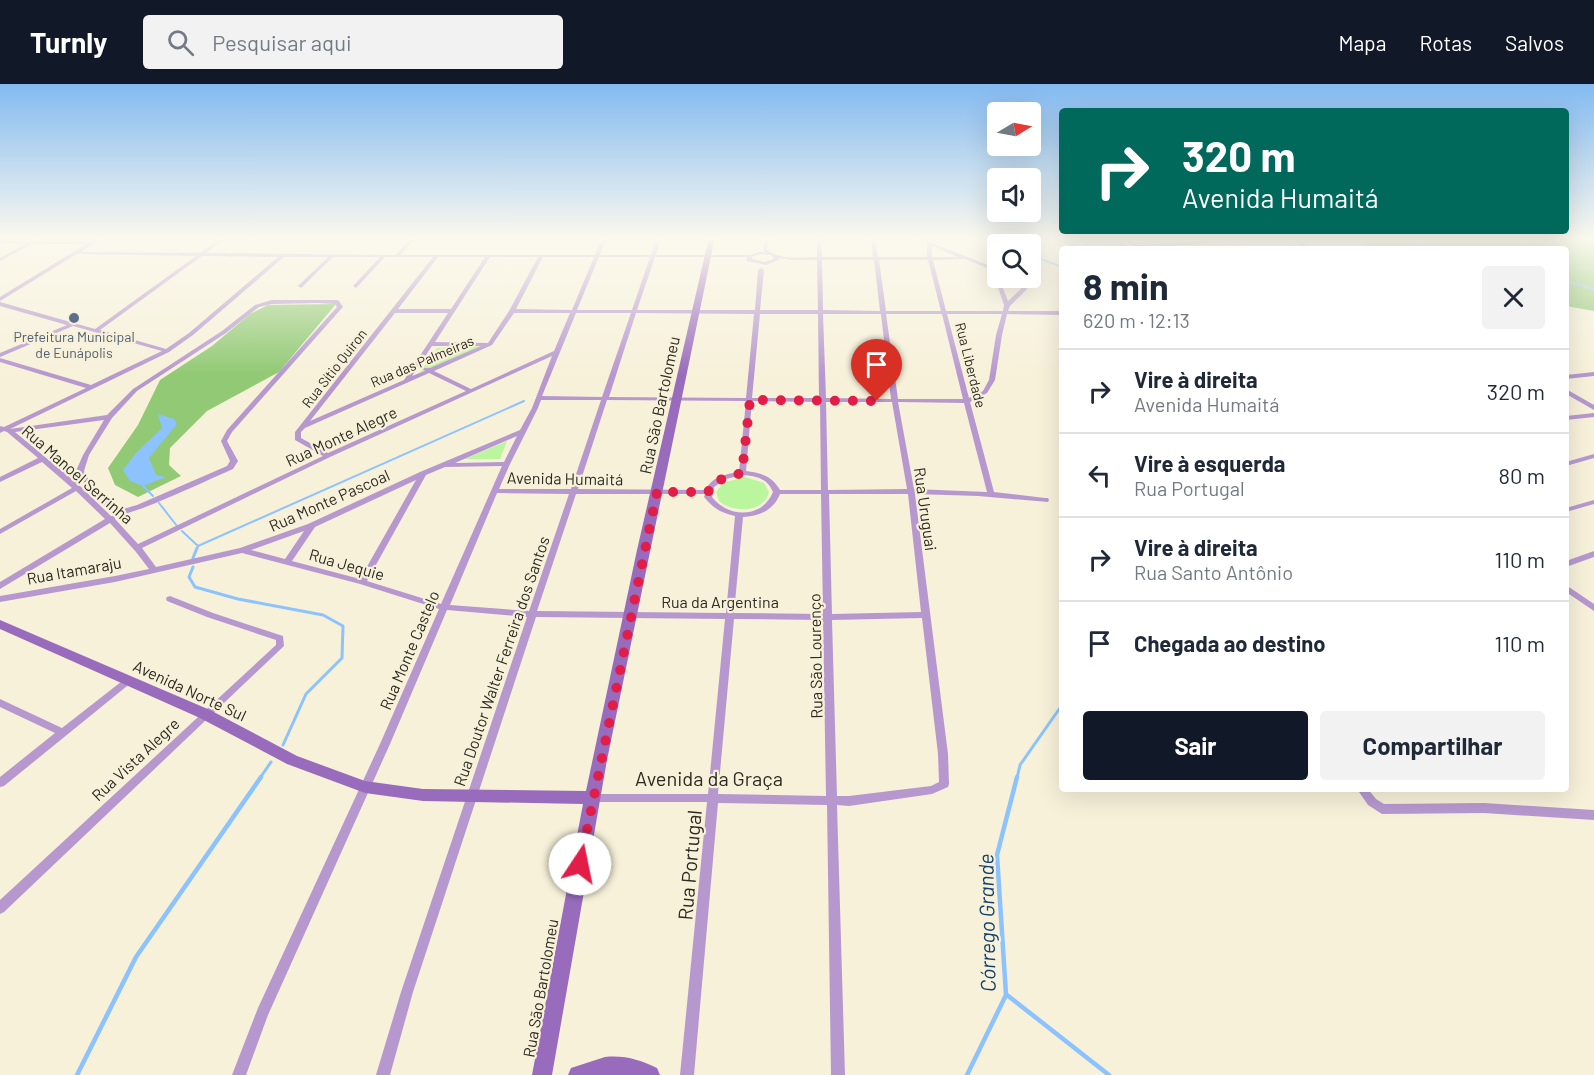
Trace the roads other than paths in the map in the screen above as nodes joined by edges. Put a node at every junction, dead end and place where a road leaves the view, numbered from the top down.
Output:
1 (29, 283) edge
2 (161, 283) edge
3 (250, 283) edge
4 (304, 283) edge
5 (359, 283) edge
6 (415, 283) edge
7 (471, 283) edge
8 (527, 283) edge
9 (586, 283) edge
10 (643, 283) edge
11 (701, 283) edge
12 (759, 283) edge
13 (819, 283) edge
14 (879, 283) edge
15 (937, 283) edge
16 (301, 286) dead end
17 (356, 286) dead end
18 (1002, 288) edge
19 (1024, 288) edge
20 (0, 302) edge
21 (1007, 305) junction
22 (394, 311) junction
23 (453, 311) junction
24 (512, 311) junction
25 (574, 311) junction
26 (633, 311) junction
27 (695, 311) junction
28 (756, 311) junction
29 (820, 311) junction
30 (883, 312) junction
31 (945, 312) junction
32 (1004, 312) junction
33 (1059, 313) edge
34 (74, 324) junction
35 (97, 330) junction
36 (431, 344) junction
37 (490, 344) junction
38 (167, 351) junction
39 (557, 352) junction
40 (0, 355) edge
41 (0, 360) edge
42 (417, 365) junction
43 (429, 371) junction
44 (1594, 374) edge
45 (1569, 377) edge
46 (406, 381) junction
47 (90, 387) junction
48 (470, 391) junction
49 (1569, 393) edge
50 (539, 398) junction
51 (605, 399) junction
52 (677, 400) junction
53 (750, 400) junction
54 (822, 400) junction
55 (895, 401) junction
56 (968, 401) junction
57 (1594, 408) edge
58 (1594, 415) edge
59 (109, 417) junction
60 (1569, 418) edge
61 (304, 426) junction
62 (3, 430) edge
63 (523, 431) junction
64 (328, 456) junction
65 (1594, 456) edge
66 (42, 459) junction
67 (1569, 463) edge
68 (506, 464) junction
69 (443, 465) junction
70 (742, 473) junction
71 (423, 474) junction
72 (0, 480) edge
73 (77, 488) junction
74 (494, 490) junction
75 (573, 492) junction
76 (657, 492) junction
77 (708, 492) junction
78 (777, 492) junction
79 (825, 492) junction
80 (911, 492) junction
81 (991, 494) junction
82 (1045, 501) dead end
83 (1594, 502) edge
84 (1569, 509) edge
85 (739, 514) junction
86 (111, 518) junction
87 (312, 526) junction
88 (0, 532) edge
89 (138, 547) junction
90 (242, 550) junction
91 (1594, 554) edge
92 (287, 562) junction
93 (1569, 563) edge
94 (154, 570) junction
95 (362, 582) junction
96 (0, 586) edge
97 (1569, 590) edge
98 (170, 598) dead end
99 (0, 599) edge
100 (443, 607) junction
101 (1594, 608) edge
102 (533, 614) junction
103 (926, 615) junction
104 (630, 616) junction
105 (729, 616) junction
106 (830, 617) junction
107 (1, 626) edge
108 (129, 680) junction
109 (0, 703) edge
110 (206, 714) junction
111 (62, 732) junction
112 (0, 783) edge
113 (943, 786) joint
114 (365, 787) junction
115 (1364, 792) edge
116 (471, 796) junction
117 (593, 798) junction
118 (713, 798) junction
119 (833, 800) junction
120 (1594, 815) edge
121 (0, 908) edge
122 (239, 1075) edge
123 (382, 1075) edge
124 (542, 1075) edge
125 (578, 1075) edge
126 (650, 1075) edge
127 (687, 1075) edge
128 (838, 1075) edge

1 - 20 street
2 - 35 street
3 - 38 street
4 - 16 street
5 - 17 street
6 - 22 street, Rua Sítio Quiron
7 - 23 street
8 - 24 street, Rua das Palmeiras
9 - 25 street, Rua Monte Castelo
10 - 26 street, Rua Doutor Walter Ferreira dos Santos
11 - 27 street, Rua São Bartolomeu
12 - 28 street
13 - 29 street, Rua São Lourenço
14 - 30 street, Rua Uruguai
15 - 31 street, Rua Liberdade
18 - 21 street
19 - 21 street
20 - 34 street
21 - 32 street
22 - 23 street
22 - 61 street, Rua Sítio Quiron
23 - 36 street
24 - 25 street
24 - 37 street, Rua das Palmeiras
25 - 26 street
25 - 39 street, Rua Monte Castelo
26 - 27 street
26 - 51 street, Rua Doutor Walter Ferreira dos Santos
27 - 28 street
27 - 52 street, Rua São Bartolomeu
28 - 29 street
28 - 53 street
29 - 30 street
29 - 54 street, Rua São Lourenço
30 - 31 street
30 - 55 street, Rua Uruguai
31 - 32 street
31 - 56 street, Rua Liberdade
32 - 33 street
32 - 56 street
34 - 35 street
34 - 40 street
35 - 38 street
36 - 37 street
36 - 42 street
37 - 43 street, Rua das Palmeiras
38 - 47 street
39 - 48 street, Rua Monte Alegre
39 - 50 street, Rua Monte Castelo
41 - 47 street
42 - 43 street
42 - 46 street
43 - 46 street, Rua das Palmeiras
43 - 48 street
44 - 45 street
46 - 61 street, Rua das Palmeiras
47 - 62 street
48 - 64 street, Rua Monte Alegre
49 - 57 street
50 - 51 street
50 - 63 street, Rua Monte Castelo
51 - 52 street
51 - 75 street, Rua Doutor Walter Ferreira dos Santos
52 - 53 street
52 - 76 street, Rua São Bartolomeu
53 - 54 street
53 - 70 street
54 - 55 street
54 - 79 street, Rua São Lourenço
55 - 56 street
55 - 80 street, Rua Uruguai
56 - 81 street, Rua Liberdade
58 - 60 street
59 - 59 street
59 - 62 street
61 - 64 street, Rua Sítio Quiron
62 - 66 street, Rua Manoel Serrinha
63 - 68 street, Rua Monte Castelo
63 - 69 street, Rua Monte Pascoal
64 - 89 street, Rua Monte Alegre
65 - 67 street
66 - 72 street
66 - 73 street, Rua Manoel Serrinha
68 - 69 street, Rua Monte Pascoal
68 - 74 street, Rua Monte Castelo
69 - 71 street, Rua Monte Pascoal
70 - 77 street
70 - 78 street
71 - 87 street, Rua Monte Pascoal
71 - 95 street
73 - 86 street, Rua Manoel Serrinha
73 - 88 street
74 - 75 street, Avenida Humaitá
74 - 100 street, Rua Monte Castelo
75 - 76 street, Avenida Humaitá
75 - 102 street, Rua Doutor Walter Ferreira dos Santos
76 - 77 street, Avenida Humaitá
76 - 104 street, Rua São Bartolomeu
77 - 85 street
78 - 79 street
78 - 85 street
79 - 80 street
79 - 106 street, Rua São Lourenço
80 - 81 street
80 - 103 street, Rua Uruguai
81 - 82 street
83 - 84 street
85 - 105 street, Rua Portugal
86 - 89 street, Rua Manoel Serrinha
86 - 96 street
87 - 90 street, Rua Monte Pascoal
87 - 92 street
89 - 94 street, Rua Manoel Serrinha
90 - 92 street, Rua Jequie
90 - 94 street, Rua Monte Pascoal
91 - 93 street
92 - 95 street, Rua Jequie
94 - 99 street, Rua Itamaraju
95 - 100 street, Rua Jequie
97 - 101 street
98 - 110 street, Rua Vista Alegre
100 - 102 street, Rua da Argentina
100 - 114 street, Rua Monte Castelo
102 - 104 street, Rua da Argentina
102 - 116 street, Rua Doutor Walter Ferreira dos Santos
103 - 106 street, Rua da Argentina
103 - 113 street, Rua Uruguai
104 - 105 street, Rua da Argentina
104 - 117 street, Rua São Bartolomeu
105 - 106 street, Rua da Argentina
105 - 118 street, Rua Portugal
106 - 119 street, Rua São Lourenço
107 - 108 street, Avenida Norte Sul
108 - 110 street, Avenida Norte Sul
108 - 111 street
109 - 111 street
110 - 114 street, Avenida Norte Sul
110 - 121 street, Rua Vista Alegre
111 - 112 street
113 - 119 street, Avenida da Graça
114 - 116 street, Avenida da Graça
114 - 122 street, Rua Monte Castelo
115 - 120 street
116 - 117 street, Avenida da Graça
116 - 123 street, Rua Doutor Walter Ferreira dos Santos
117 - 118 street, Avenida da Graça
117 - 124 street, Rua São Bartolomeu
118 - 119 street, Avenida da Graça
118 - 127 street, Rua Portugal
119 - 128 street, Rua São Lourenço
125 - 126 street

